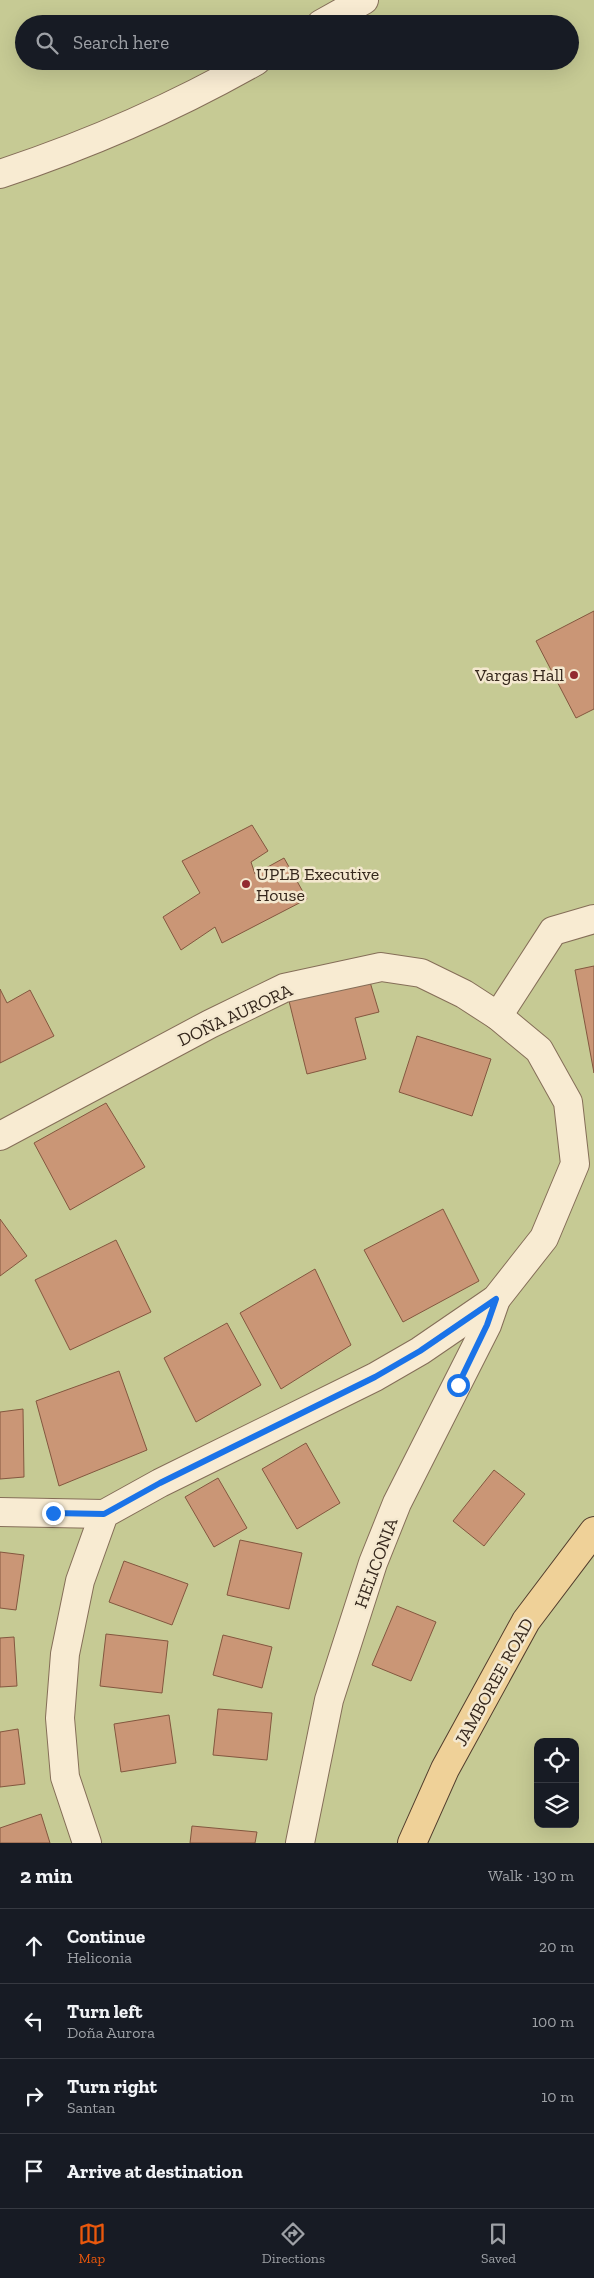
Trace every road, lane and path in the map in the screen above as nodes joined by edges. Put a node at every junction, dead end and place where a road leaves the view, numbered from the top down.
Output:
1 (364, 0) edge
2 (338, 15) edge
3 (241, 70) edge
4 (0, 174) edge
5 (594, 919) edge
6 (498, 1016) junction
7 (0, 1136) edge
8 (496, 1299) junction
9 (0, 1512) edge
10 (104, 1514) junction
11 (594, 1531) edge
12 (87, 1843) edge
13 (300, 1843) edge
14 (412, 1843) edge

1 - 2 street
3 - 4 street
5 - 6 street
6 - 7 street, DOÑA AURORA
6 - 8 street, DOÑA AURORA
8 - 10 street, DOÑA AURORA
8 - 13 street, HELICONIA
9 - 10 street
10 - 12 street
11 - 14 main road, JAMBOREE ROAD

